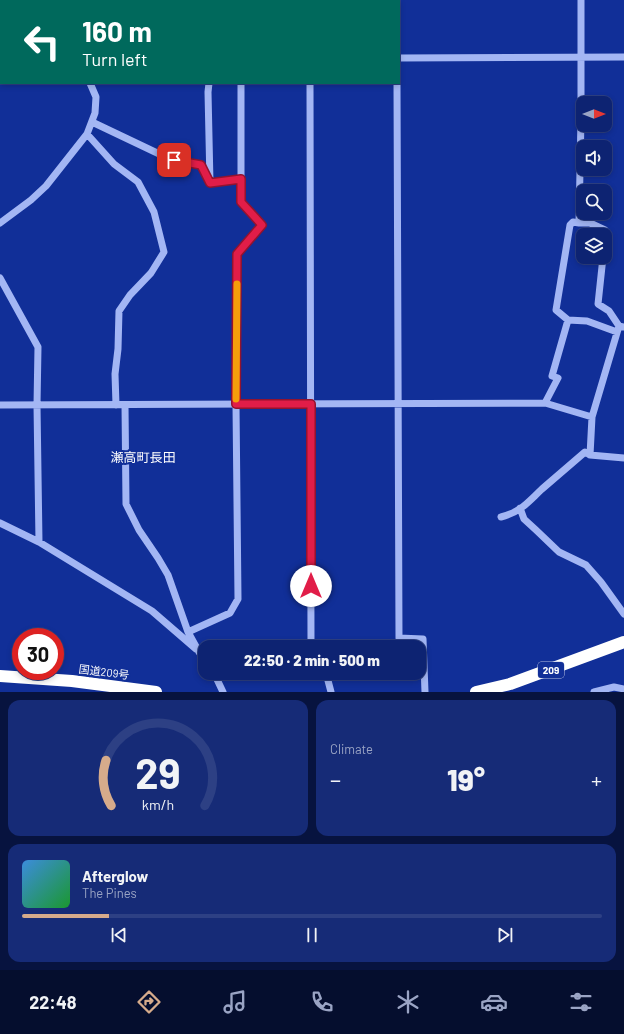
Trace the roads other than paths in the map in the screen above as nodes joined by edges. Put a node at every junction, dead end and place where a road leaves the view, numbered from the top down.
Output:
1 (581, 0) edge
2 (580, 56) junction
3 (624, 57) edge
4 (400, 58) edge
5 (90, 84) edge
6 (209, 84) edge
7 (241, 84) edge
8 (310, 84) edge
9 (397, 84) edge
10 (92, 122) junction
11 (87, 134) junction
12 (241, 179) junction
13 (210, 183) junction
14 (0, 223) edge
15 (579, 223) junction
16 (601, 228) edge
17 (602, 264) edge
18 (0, 278) edge
19 (568, 320) junction
20 (620, 328) edge
21 (545, 403) junction
22 (236, 404) junction
23 (311, 404) junction
24 (398, 404) junction
25 (0, 405) edge
26 (37, 405) junction
27 (116, 405) junction
28 (125, 405) junction
29 (592, 417) junction
30 (590, 455) junction
31 (624, 458) edge
32 (520, 508) junction
33 (502, 517) dead end
34 (0, 523) edge
35 (39, 542) junction
36 (624, 614) edge
37 (188, 632) junction
38 (311, 640) edge
39 (624, 642) edge
40 (198, 650) edge
41 (198, 651) edge
42 (0, 676) edge
43 (217, 680) edge
44 (328, 680) edge
45 (624, 689) edge
46 (484, 691) edge
47 (156, 692) edge
48 (223, 692) edge
49 (331, 692) edge
50 (425, 692) edge
51 (594, 692) edge

1 - 2 street
2 - 3 street
2 - 4 street
2 - 15 street
5 - 10 street
6 - 13 street
7 - 12 street
8 - 23 street
9 - 24 street
10 - 11 street
10 - 13 street
11 - 14 street
11 - 27 street
12 - 13 street
12 - 22 street
15 - 16 street
15 - 19 street
17 - 20 street
18 - 26 street
19 - 20 street
19 - 21 street
20 - 29 street
21 - 24 street
21 - 29 street
22 - 23 street
22 - 28 street
22 - 37 street
23 - 24 street
23 - 38 street
24 - 50 street
25 - 26 street
26 - 27 street
26 - 35 street
27 - 28 street
28 - 37 street
29 - 30 street
30 - 31 street
30 - 32 street
32 - 33 street
32 - 36 street
34 - 35 street
35 - 41 street
37 - 40 street
39 - 46 highway, 209
42 - 47 highway, 国道209号
43 - 48 street
44 - 49 street
45 - 51 street

